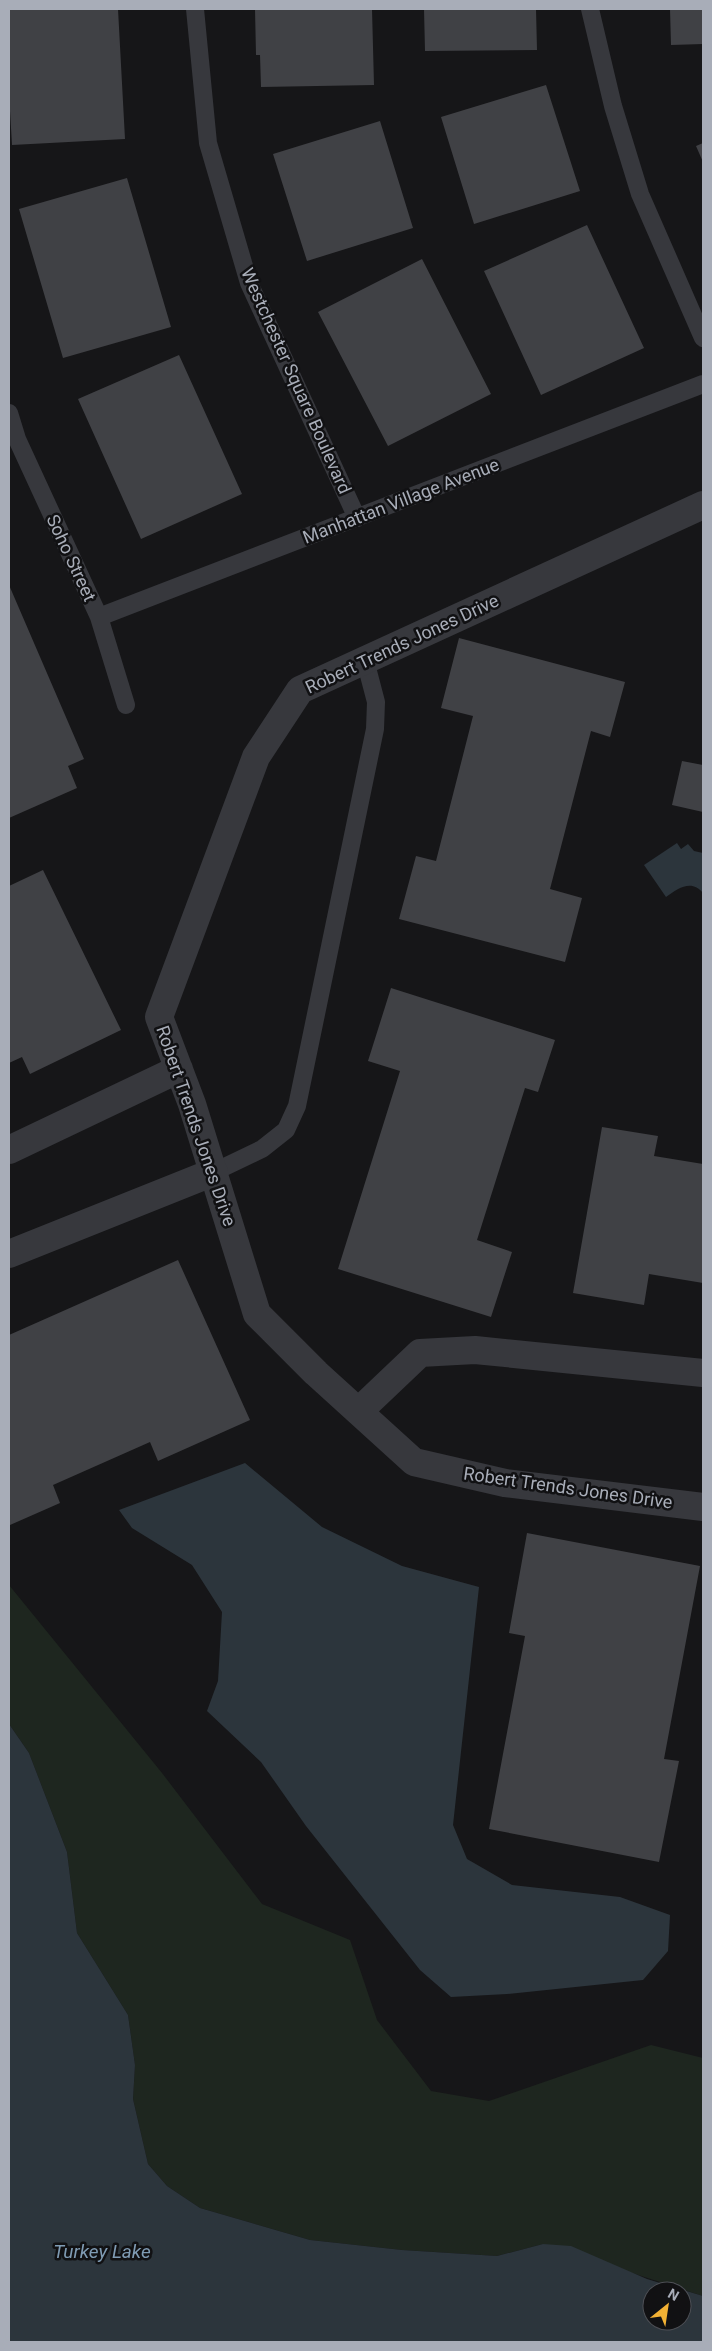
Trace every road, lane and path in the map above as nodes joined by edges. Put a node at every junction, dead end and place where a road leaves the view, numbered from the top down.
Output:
1 (195, 9) edge
2 (590, 9) edge
3 (703, 338) edge
4 (703, 384) edge
5 (9, 413) edge
6 (703, 505) edge
7 (357, 518) junction
8 (99, 617) junction
9 (365, 660) junction
10 (126, 705) dead end
11 (179, 1069) junction
12 (9, 1150) edge
13 (214, 1172) junction
14 (9, 1254) edge
15 (703, 1374) edge
16 (359, 1411) junction
17 (703, 1507) edge

1 - 7 lane, Westchester Square Boulevard
2 - 3 lane
4 - 7 lane, Manhattan Village Avenue
5 - 8 lane, Soho Street
6 - 9 street, Robert Trends Jones Drive
7 - 8 lane, Manhattan Village Avenue
8 - 10 lane, Soho Street
9 - 11 street, Robert Trends Jones Drive
9 - 13 lane
11 - 12 street
11 - 13 street, Robert Trends Jones Drive
13 - 14 street
13 - 16 street, Robert Trends Jones Drive
15 - 16 street
16 - 17 street, Robert Trends Jones Drive

